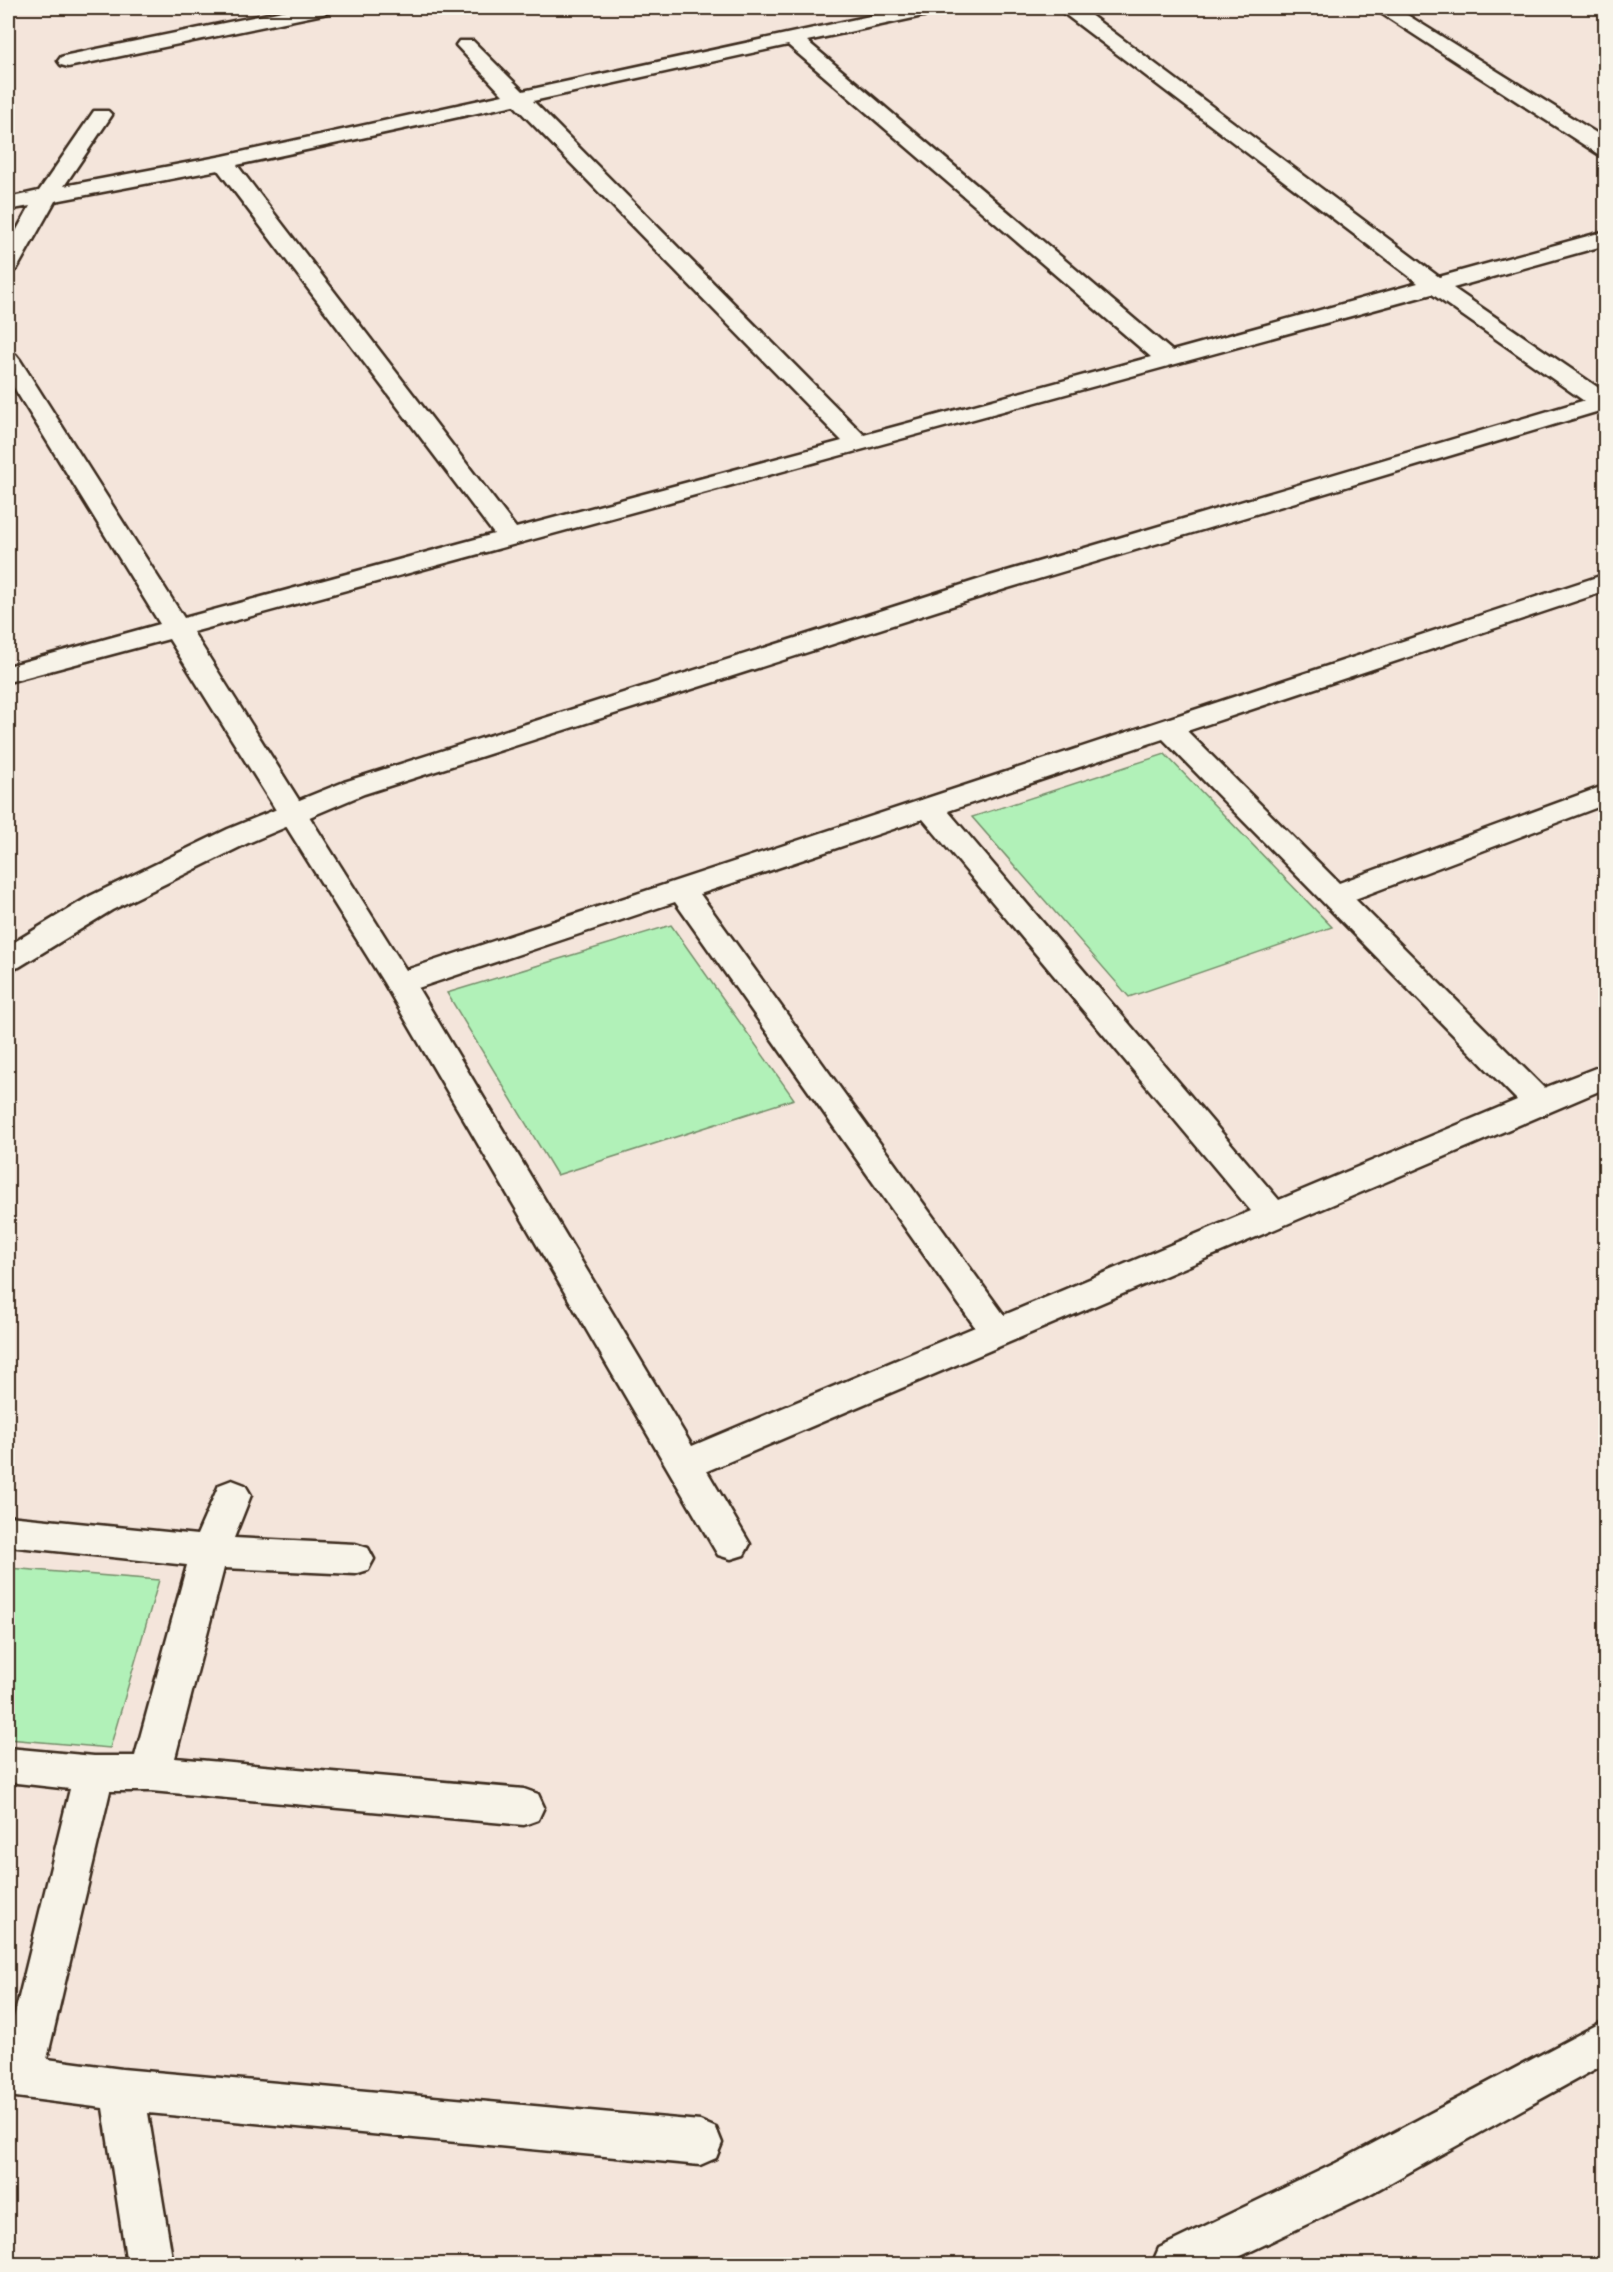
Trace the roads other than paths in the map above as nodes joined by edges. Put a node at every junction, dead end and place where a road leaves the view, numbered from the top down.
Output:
1 (323, 8) edge
2 (932, 8) edge
3 (1069, 8) edge
4 (1383, 8) edge
5 (791, 38) junction
6 (466, 45) dead end
7 (68, 61) dead end
8 (519, 98) junction
9 (101, 115) dead end
10 (1605, 149) edge
11 (223, 162) junction
12 (47, 196) junction
13 (8, 204) edge
14 (1605, 238) edge
15 (8, 265) edge
16 (1436, 286) junction
17 (8, 360) edge
18 (1168, 360) junction
19 (1604, 403) edge
20 (858, 443) junction
21 (510, 538) junction
22 (1605, 582) edge
23 (177, 627) junction
24 (8, 674) edge
25 (1168, 728) junction
26 (1605, 794) edge
27 (929, 807) junction
28 (291, 813) junction
29 (681, 889) junction
30 (1334, 896) junction
31 (8, 960) edge
32 (399, 982) junction
33 (1605, 1075) edge
34 (1540, 1104) junction
35 (1272, 1214) junction
36 (997, 1332) junction
37 (684, 1465) junction
38 (232, 1495) dead end
39 (8, 1531) edge
40 (732, 1544) dead end
41 (209, 1552) junction
42 (355, 1559) dead end
43 (8, 1765) edge
44 (151, 1773) junction
45 (94, 1774) junction
46 (524, 1807) dead end
47 (1605, 2040) edge
48 (14, 2076) edge
49 (122, 2090) junction
50 (700, 2143) dead end
51 (150, 2265) edge
52 (1175, 2265) edge

1 - 7 street
2 - 5 street
3 - 16 street
4 - 10 street
5 - 8 street
5 - 18 street
6 - 8 street
8 - 11 street
8 - 20 street
9 - 12 street
11 - 12 street
11 - 21 street
12 - 13 street
12 - 15 street
14 - 16 street
16 - 18 street
16 - 19 street
17 - 23 street
18 - 20 street
19 - 28 street
20 - 21 street
21 - 23 street
22 - 25 street
23 - 24 street
23 - 28 street
25 - 27 street
25 - 30 street
26 - 30 street
27 - 29 street
27 - 35 street
28 - 31 street
28 - 32 street
29 - 32 street
29 - 36 street
30 - 34 street
32 - 37 street
33 - 34 street
34 - 35 street
35 - 36 street
36 - 37 street
37 - 40 street
38 - 41 street
39 - 41 street
41 - 42 street
41 - 44 street
43 - 45 street
44 - 45 street
44 - 46 street
45 - 48 street
47 - 52 street
48 - 49 street
49 - 50 street
49 - 51 street

